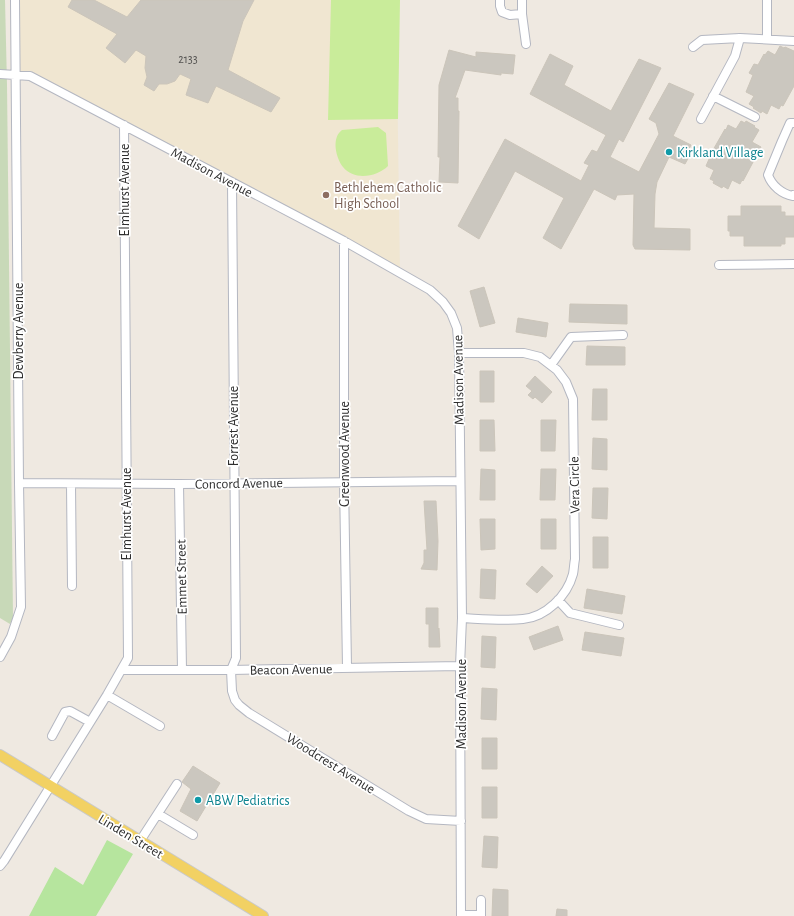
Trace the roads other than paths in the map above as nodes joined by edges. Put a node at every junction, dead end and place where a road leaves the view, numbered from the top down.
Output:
1 (15, 0) edge
2 (500, 0) edge
3 (522, 0) edge
4 (767, 0) edge
5 (522, 14) junction
6 (740, 38) junction
7 (767, 39) junction
8 (794, 41) edge
9 (526, 44) dead end
10 (693, 47) dead end
11 (0, 74) edge
12 (16, 74) junction
13 (713, 96) junction
14 (755, 117) dead end
15 (702, 119) dead end
16 (793, 121) edge
17 (124, 125) junction
18 (232, 182) junction
19 (794, 195) edge
20 (344, 240) junction
21 (794, 264) edge
22 (719, 265) dead end
23 (623, 335) dead end
24 (459, 353) junction
25 (551, 365) junction
26 (344, 481) junction
27 (459, 481) junction
28 (19, 483) junction
29 (126, 483) junction
30 (234, 483) junction
31 (71, 484) junction
32 (180, 484) junction
33 (72, 586) dead end
34 (558, 600) junction
35 (462, 618) junction
36 (619, 625) dead end
37 (0, 657) edge
38 (460, 666) junction
39 (347, 667) junction
40 (122, 670) junction
41 (182, 670) junction
42 (231, 670) junction
43 (107, 695) junction
44 (90, 722) junction
45 (160, 726) dead end
46 (52, 736) dead end
47 (0, 755) edge
48 (177, 784) dead end
49 (50, 786) junction
50 (158, 814) junction
51 (461, 821) junction
52 (193, 835) dead end
53 (140, 841) junction
54 (0, 866) edge
55 (480, 900) dead end
56 (461, 915) edge
57 (481, 915) edge
58 (263, 916) edge

1 - 12 street, Dewberry Avenue
2 - 5 street
3 - 5 street
4 - 7 street
5 - 9 street
6 - 7 street
6 - 10 street
6 - 13 street
7 - 8 street
11 - 12 street, Madison Avenue
12 - 17 street, Madison Avenue
12 - 28 street, Dewberry Avenue
13 - 14 street
13 - 15 street
16 - 19 street
17 - 18 street, Madison Avenue
17 - 29 street, Elmhurst Avenue
18 - 20 street, Madison Avenue
18 - 30 street, Forrest Avenue
20 - 24 street, Madison Avenue
20 - 26 street, Greenwood Avenue
21 - 22 street
23 - 25 street
24 - 25 street, Vera Circle
24 - 27 street, Madison Avenue
25 - 34 street, Vera Circle
26 - 27 street, Concord Avenue
26 - 30 street, Concord Avenue
26 - 39 street, Greenwood Avenue
27 - 35 street, Madison Avenue
28 - 31 street, Concord Avenue
28 - 37 street, Dewberry Avenue
29 - 31 street, Concord Avenue
29 - 32 street, Concord Avenue
29 - 40 street, Elmhurst Avenue
30 - 32 street, Concord Avenue
30 - 42 street, Forrest Avenue
31 - 33 street
32 - 41 street, Emmet Street
34 - 35 street, Vera Circle
34 - 36 street
35 - 38 street, Madison Avenue
38 - 39 street, Beacon Avenue
38 - 51 street, Madison Avenue
39 - 42 street, Beacon Avenue
40 - 41 street, Beacon Avenue
40 - 43 street, Elmhurst Avenue
41 - 42 street, Beacon Avenue
42 - 51 street, Woodcrest Avenue
43 - 44 street, Elmhurst Avenue
43 - 45 street
44 - 46 street
44 - 49 street, Elmhurst Avenue
47 - 49 main road, Linden Street
48 - 50 street
49 - 53 main road, Linden Street
49 - 54 street, Elmhurst Avenue
50 - 52 street
50 - 53 street
51 - 56 street, Madison Avenue
53 - 58 main road, Linden Street
55 - 57 street
56 - 57 street

